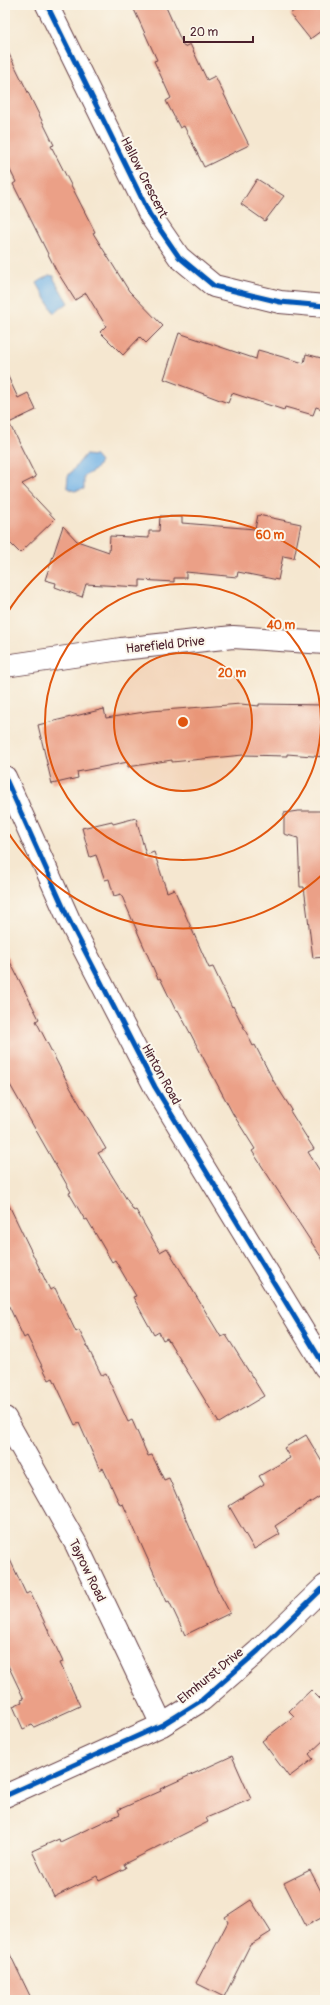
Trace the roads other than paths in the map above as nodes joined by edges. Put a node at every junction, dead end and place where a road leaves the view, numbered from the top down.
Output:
1 (47, 5) edge
2 (325, 306) edge
3 (325, 643) edge
4 (5, 666) edge
5 (5, 777) edge
6 (325, 1367) edge
7 (5, 1418) edge
8 (325, 1586) edge
9 (162, 1725) junction
10 (5, 1796) edge

1 - 2 street, Hallow Crescent
3 - 4 street, Harefield Drive
5 - 6 street, Hinton Road
7 - 9 street, Tayrow Road
8 - 9 street, Elmhurst Drive
9 - 10 street, Elmhurst Drive

